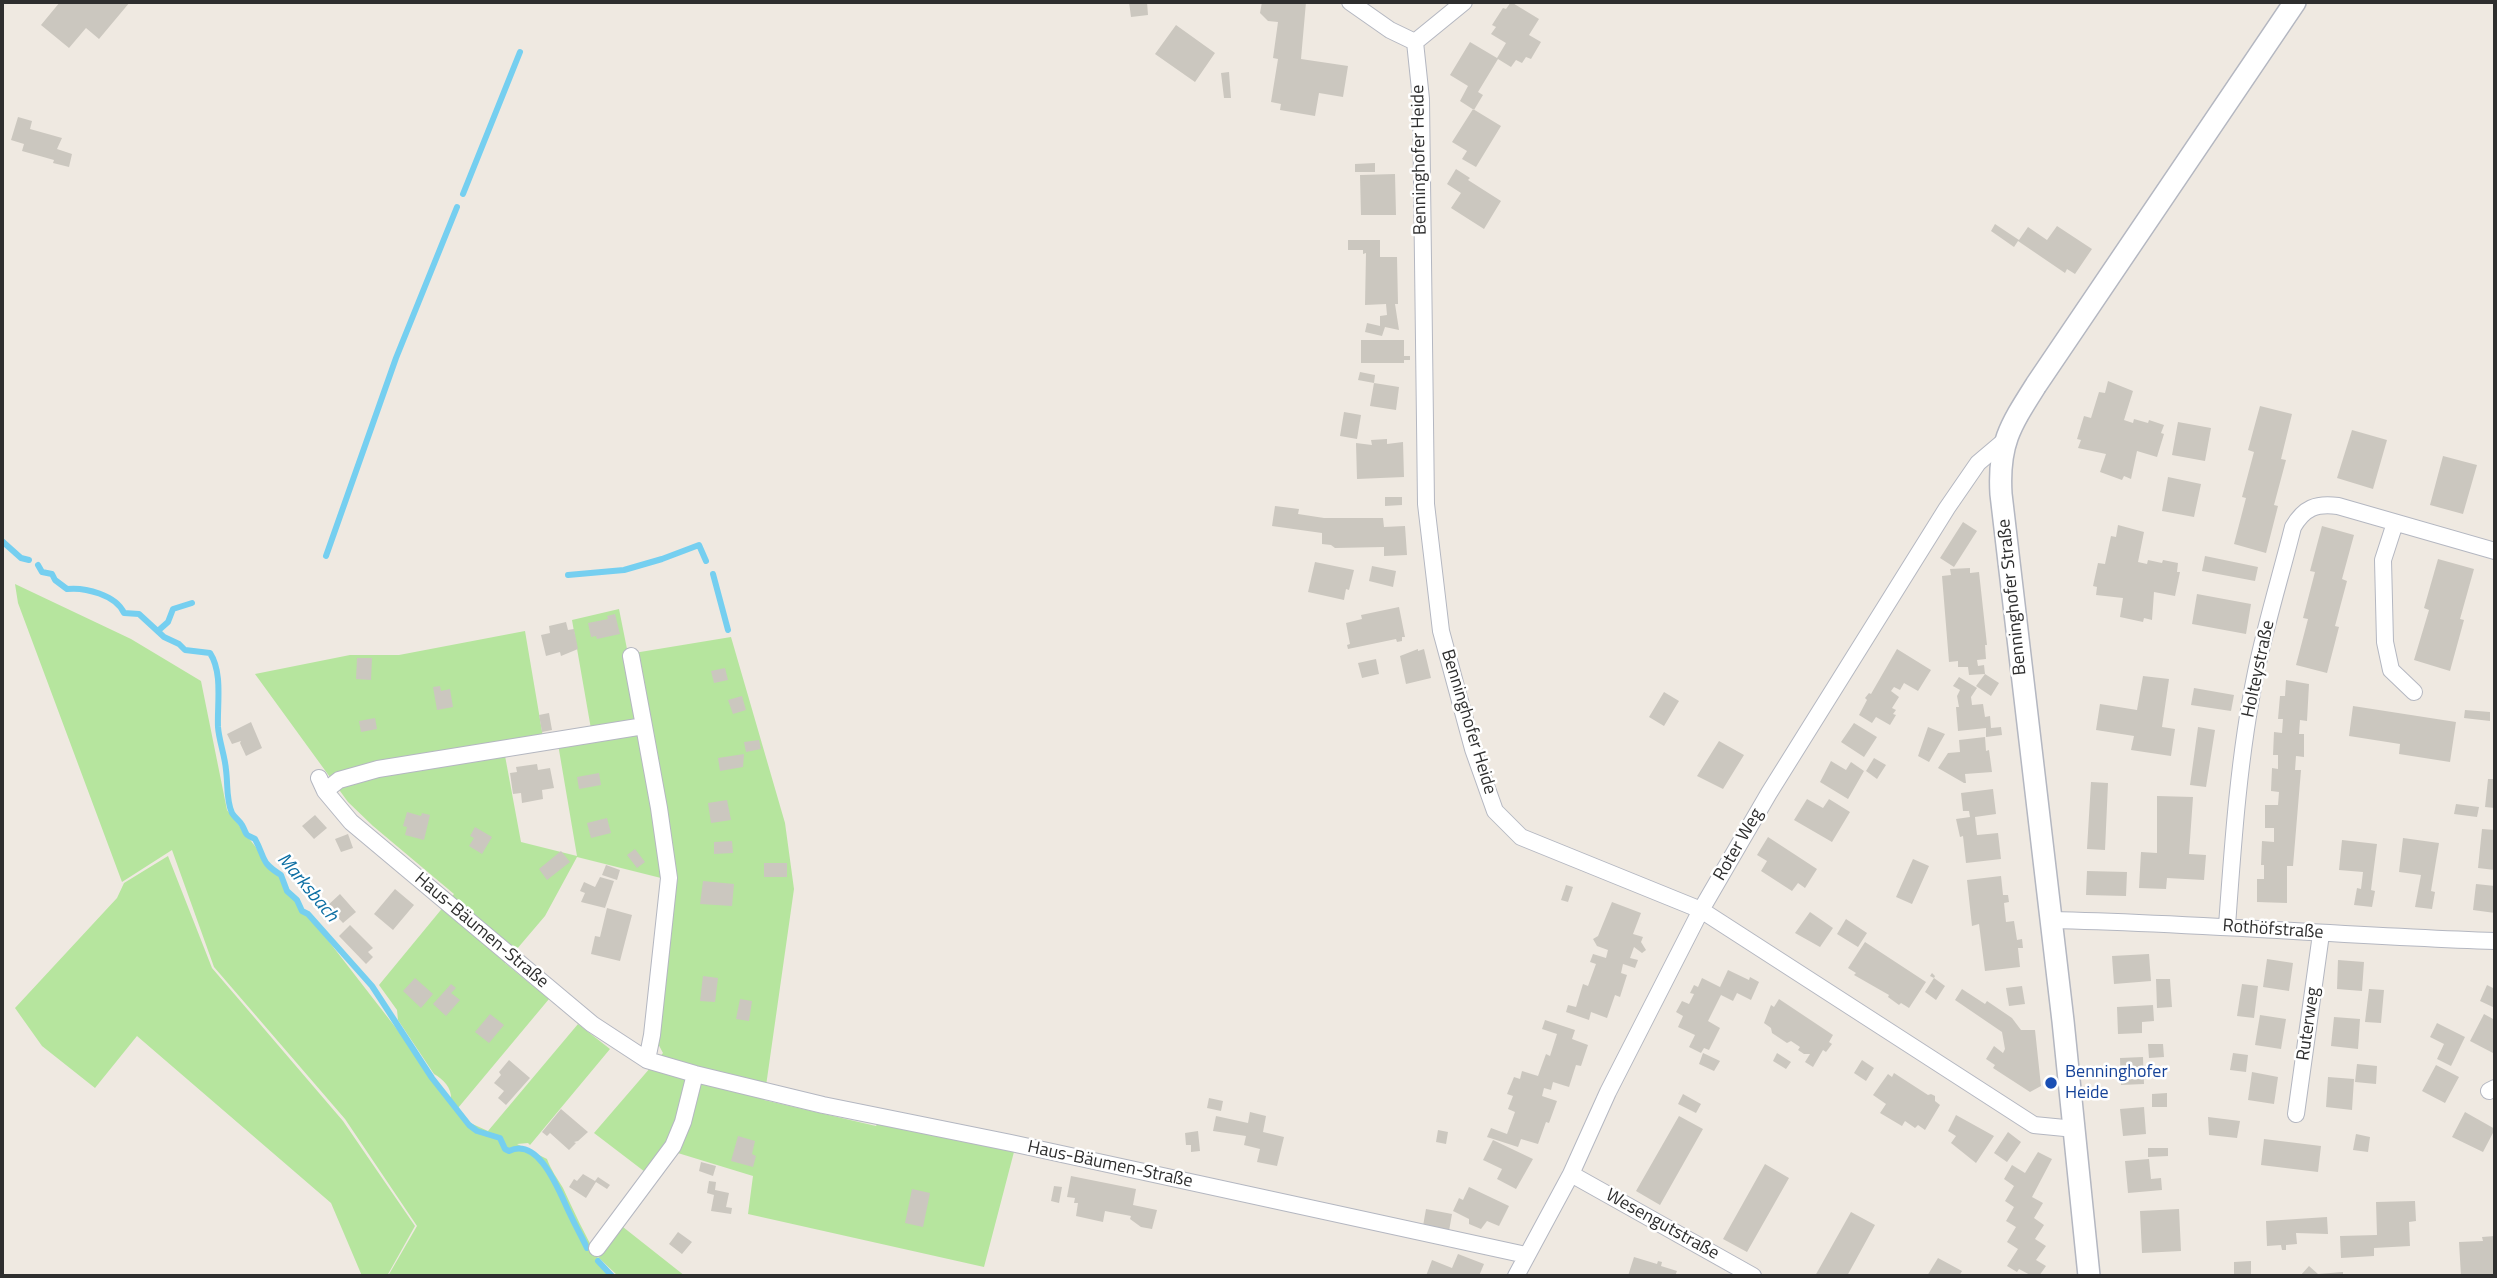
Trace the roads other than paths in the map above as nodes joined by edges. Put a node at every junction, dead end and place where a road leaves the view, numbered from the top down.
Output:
1 (1350, 2) edge
2 (1464, 2) edge
3 (2295, 2) edge
4 (1415, 42) junction
5 (2004, 441) junction
6 (2395, 523) junction
7 (2495, 551) edge
8 (631, 656) dead end
9 (2414, 692) dead end
10 (644, 726) junction
11 (1701, 910) junction
12 (2051, 920) junction
13 (2227, 926) junction
14 (2321, 934) junction
15 (2495, 941) edge
16 (647, 1060) junction
17 (695, 1074) junction
18 (2296, 1114) dead end
19 (2075, 1129) junction
20 (1571, 1174) junction
21 (597, 1248) dead end
22 (1526, 1255) junction
23 (1516, 1276) edge
24 (1753, 1276) edge
25 (2089, 1276) edge

1 - 4 street
2 - 4 street
3 - 5 main road, Benninghofer Straße
4 - 11 street, Benninghofer Heide
5 - 11 street, Roter Weg
5 - 12 main road, Benninghofer Straße
6 - 7 street, Holteystraße
6 - 9 street
6 - 13 street, Holteystraße
8 - 10 street
10 - 16 street
10 - 16 street, Haus-Bäumen-Straße
11 - 19 street, Benninghofer Heide
11 - 20 street, Roter Weg
12 - 13 street, Rothöfstraße
12 - 19 main road, Benninghofer Straße
13 - 14 street, Rothöfstraße
14 - 15 street, Rothöfstraße
14 - 18 street, Ruterweg
16 - 17 street, Haus-Bäumen-Straße
17 - 21 street
17 - 22 street, Haus-Bäumen-Straße
19 - 25 main road, Benninghofer Straße
20 - 22 street, Roter Weg
20 - 24 street, Wesengutstraße
22 - 23 street, Roter Weg

